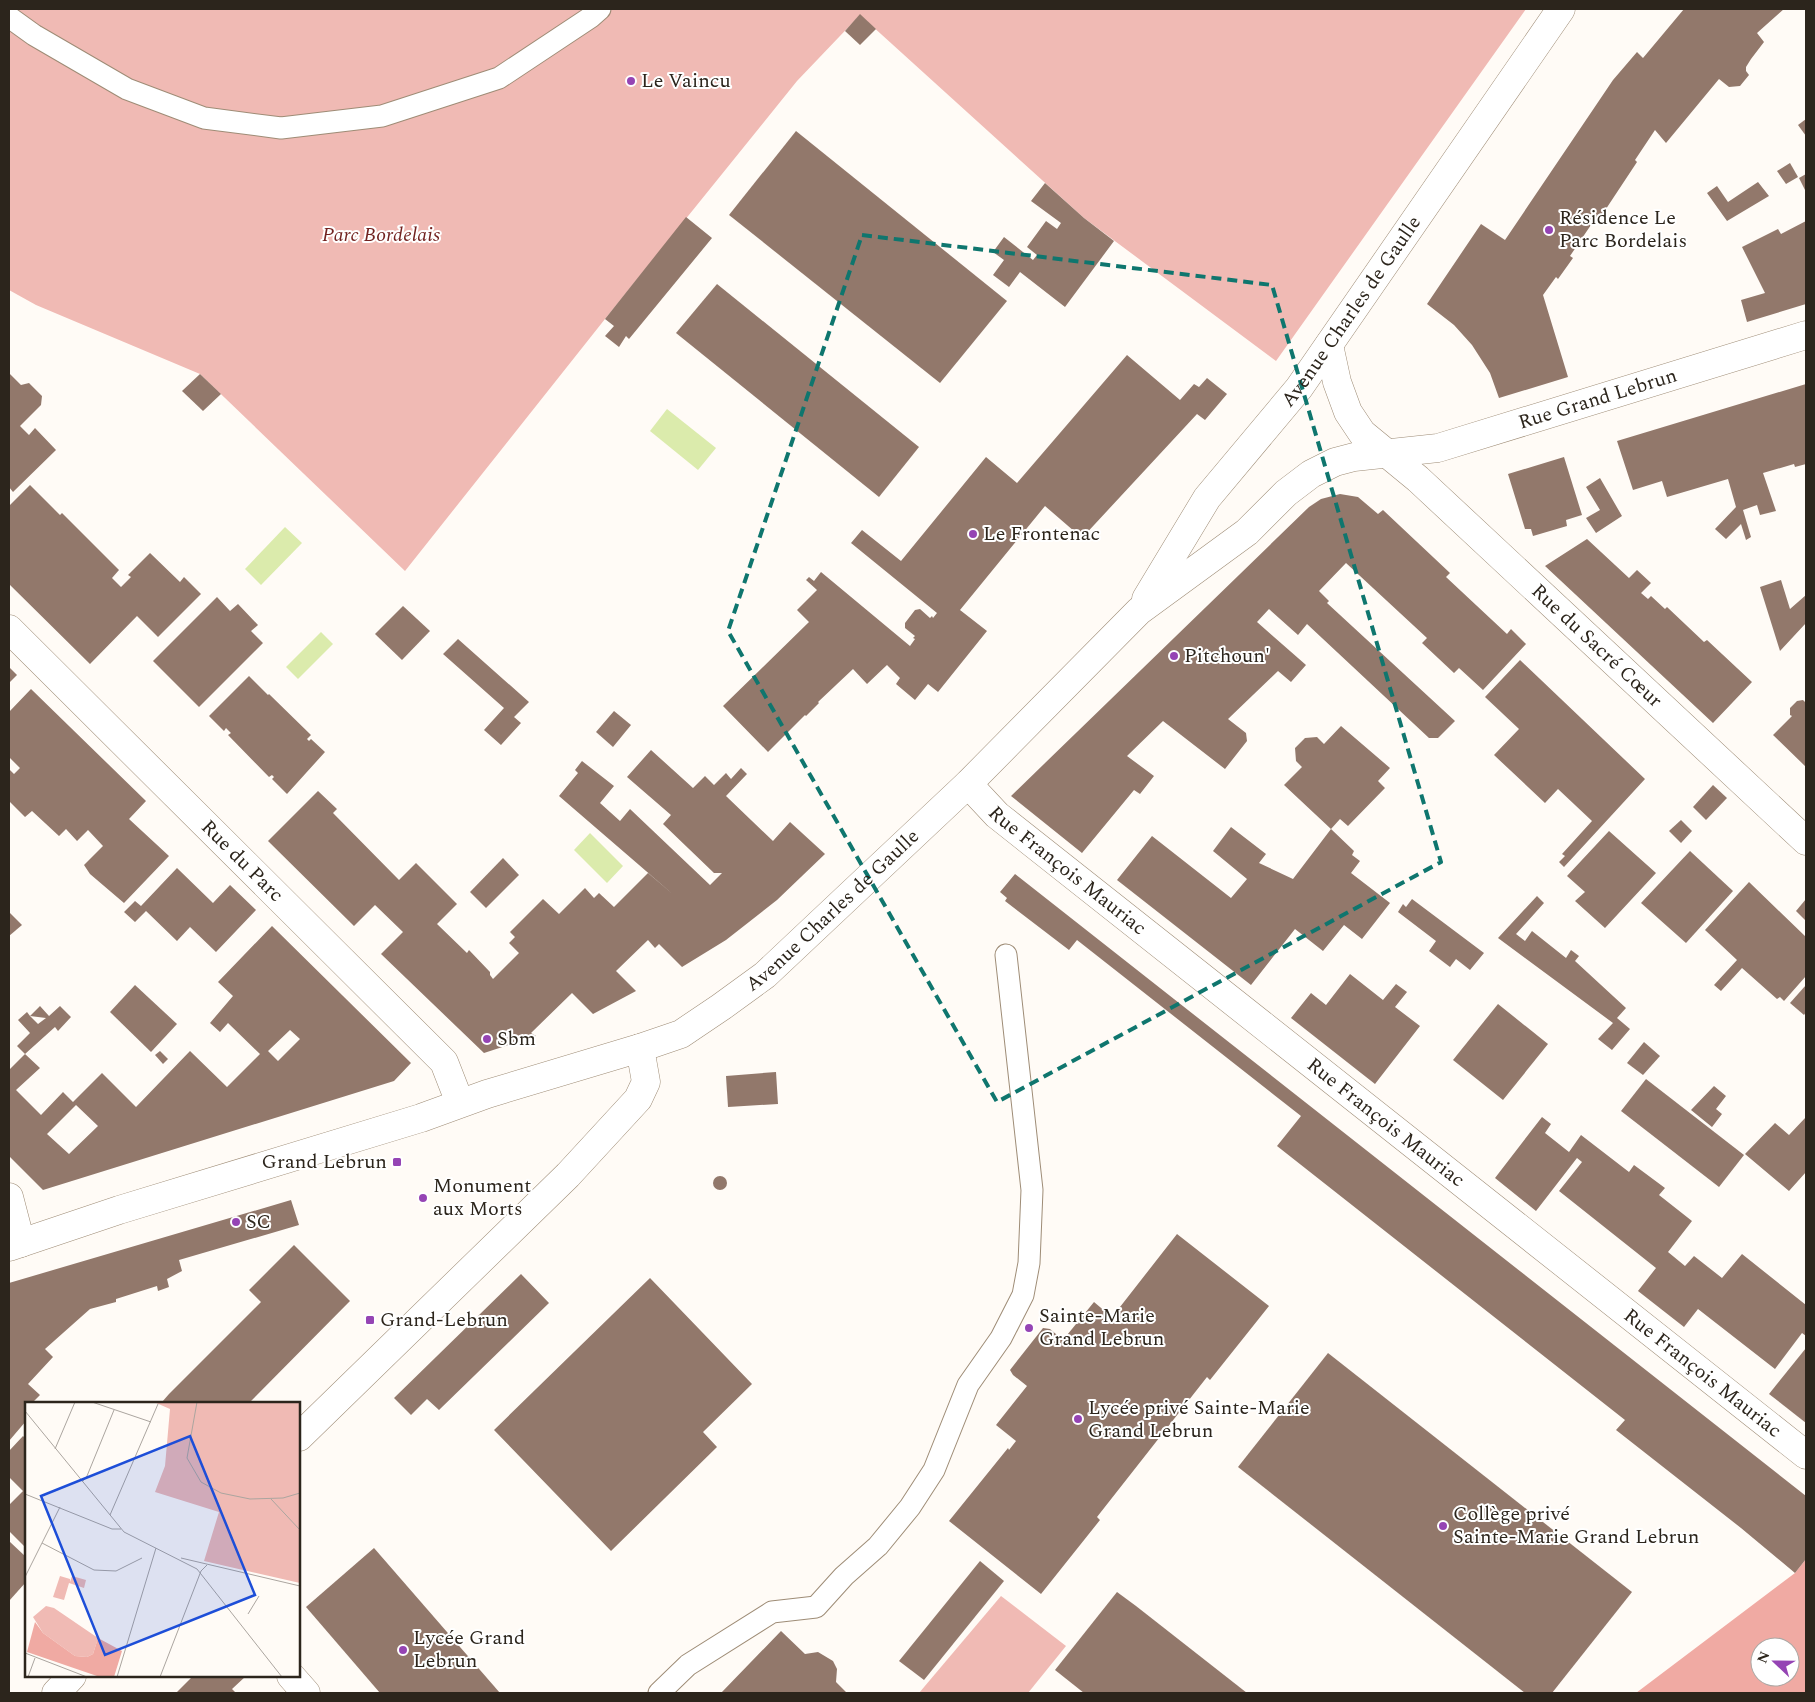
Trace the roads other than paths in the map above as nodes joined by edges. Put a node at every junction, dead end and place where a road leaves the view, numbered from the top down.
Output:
1 (600, 9) edge
2 (1561, 9) edge
3 (9, 17) edge
4 (1806, 336) edge
5 (1330, 345) junction
6 (1386, 453) junction
7 (1139, 611) junction
8 (9, 629) edge
9 (968, 784) junction
10 (1806, 841) edge
11 (1006, 955) dead end
12 (640, 1048) junction
13 (460, 1103) junction
14 (9, 1197) edge
15 (15, 1245) edge
16 (300, 1436) edge
17 (1806, 1456) edge
18 (71, 1677) edge
19 (292, 1677) edge
20 (56, 1693) edge
21 (306, 1693) edge
22 (659, 1693) edge

1 - 3 lane
2 - 5 street, Avenue Charles de Gaulle
4 - 6 street, Rue Grand Lebrun
5 - 6 street, Rue du Sacré Cœur
5 - 7 street, Avenue Charles de Gaulle
6 - 7 street, Avenue Charles de Gaulle
6 - 10 street, Rue du Sacré Cœur
7 - 9 street, Avenue Charles de Gaulle
8 - 13 street, Rue du Parc
9 - 12 street, Avenue Charles de Gaulle
9 - 17 street, Rue François Mauriac
11 - 22 lane
12 - 13 street, Avenue Charles de Gaulle
12 - 16 street
13 - 15 street, Avenue Charles de Gaulle
14 - 15 street
18 - 20 street
19 - 21 street

